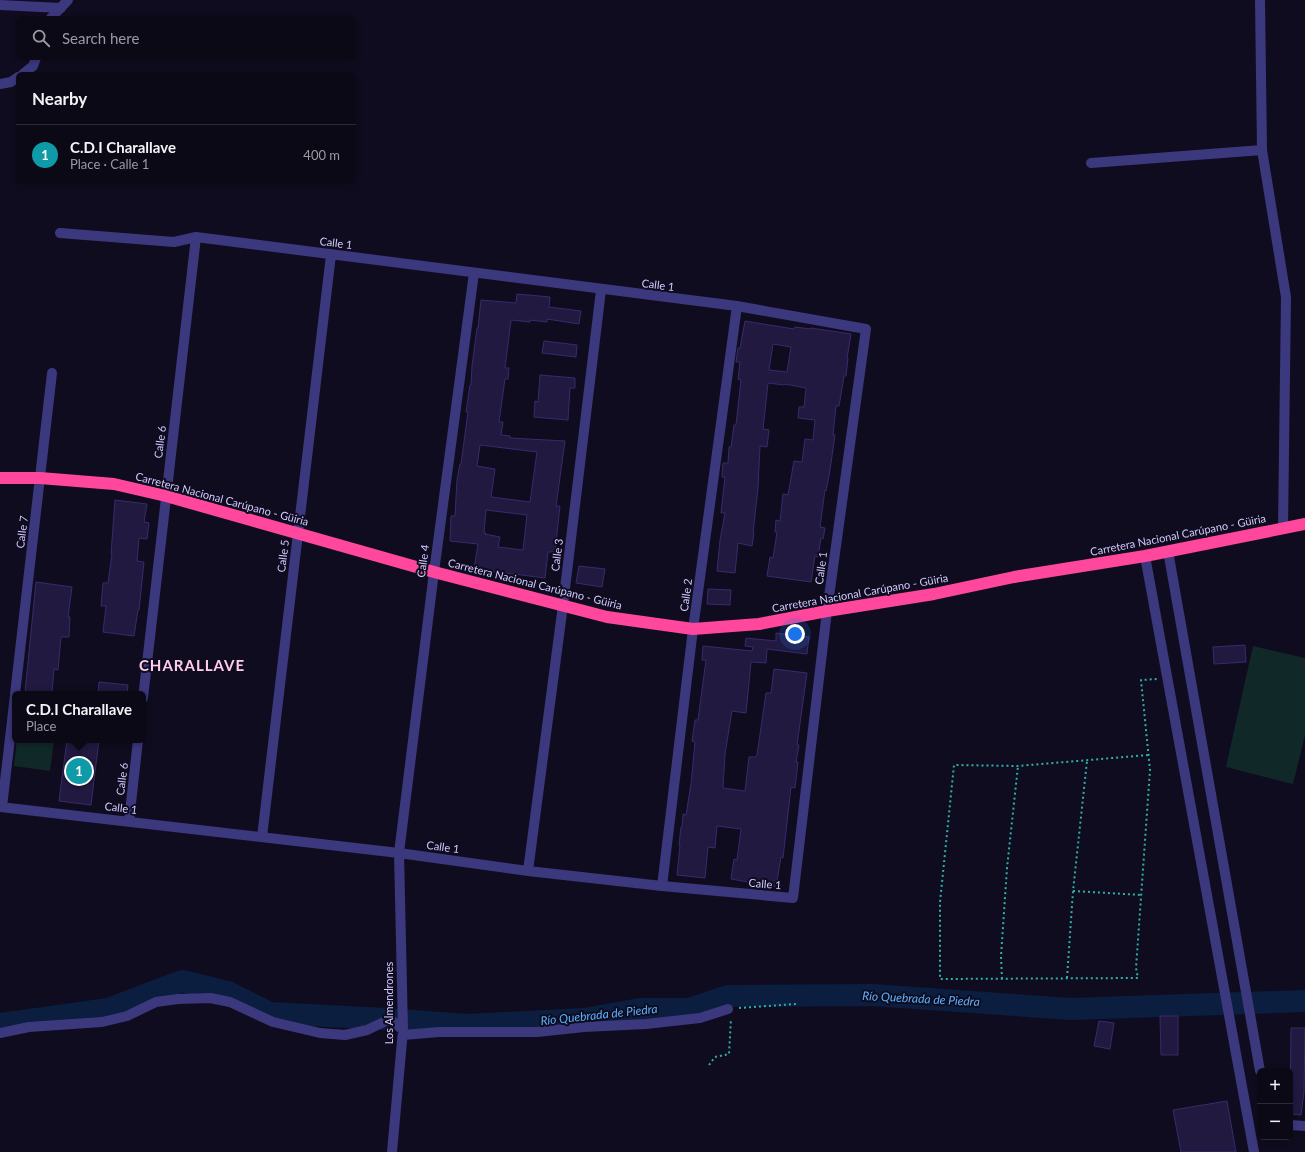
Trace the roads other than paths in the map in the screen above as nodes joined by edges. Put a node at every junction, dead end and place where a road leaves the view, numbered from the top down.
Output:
1 (68, 0) edge
2 (1260, 0) edge
3 (0, 5) edge
4 (61, 8) junction
5 (53, 16) edge
6 (35, 60) edge
7 (26, 72) edge
8 (16, 78) edge
9 (0, 84) edge
10 (1262, 150) junction
11 (1091, 163) dead end
12 (60, 233) dead end
13 (196, 237) junction
14 (331, 255) junction
15 (474, 273) junction
16 (601, 290) junction
17 (737, 306) junction
18 (52, 373) dead end
19 (0, 478) edge
20 (40, 478) junction
21 (166, 496) junction
22 (1305, 524) edge
23 (1283, 528) junction
24 (298, 533) junction
25 (1168, 551) junction
26 (1145, 556) junction
27 (434, 572) junction
28 (563, 605) junction
29 (827, 611) junction
30 (693, 629) junction
31 (15, 691) edge
32 (144, 691) edge
33 (12, 718) edge
34 (138, 743) edge
35 (1, 807) edge
36 (129, 821) junction
37 (262, 837) junction
38 (399, 853) junction
39 (528, 871) junction
40 (662, 886) junction
41 (728, 1009) road end
42 (403, 1032) junction
43 (0, 1033) edge
44 (1259, 1068) edge
45 (1293, 1125) edge
46 (1305, 1126) edge
47 (392, 1152) edge
48 (1254, 1152) edge

1 - 4 street
2 - 10 street
3 - 4 street
4 - 5 street
6 - 7 street
8 - 9 street
10 - 11 street
10 - 23 street
12 - 13 street, Calle 1
13 - 14 street, Calle 1
13 - 21 street, Calle 6
14 - 15 street, Calle 1
14 - 24 street, Calle 5
15 - 16 street, Calle 1
15 - 27 street, Calle 4
16 - 17 street, Calle 1
16 - 28 street, Calle 3
17 - 29 street, Calle 1
17 - 30 street, Calle 2
18 - 20 street, Calle 7
19 - 20 highway, Carretera Nacional Carúpano - Güiria
20 - 21 highway, Carretera Nacional Carúpano - Güiria
20 - 31 street, Calle 7
21 - 24 highway, Carretera Nacional Carúpano - Güiria
21 - 32 street, Calle 6
22 - 23 highway, Carretera Nacional Carúpano - Güiria
23 - 25 highway, Carretera Nacional Carúpano - Güiria
24 - 27 highway, Carretera Nacional Carúpano - Güiria
24 - 37 street, Calle 5
25 - 26 highway, Carretera Nacional Carúpano - Güiria
25 - 44 street
26 - 29 highway, Carretera Nacional Carúpano - Güiria
26 - 48 street
27 - 28 highway, Carretera Nacional Carúpano - Güiria
27 - 38 street, Calle 4
28 - 30 highway, Carretera Nacional Carúpano - Güiria
28 - 39 street, Calle 3
29 - 30 highway, Carretera Nacional Carúpano - Güiria
29 - 40 street, Calle 1
30 - 40 street, Calle 2
33 - 35 street, Calle 7
34 - 36 street, Calle 6
35 - 36 street, Calle 1
36 - 37 street, Calle 1
37 - 38 street, Calle 1
38 - 39 street, Calle 1
38 - 42 street, Los Almendrones
39 - 40 street, Calle 1
41 - 42 street
42 - 43 street
42 - 47 street, Los Almendrones
45 - 46 street

